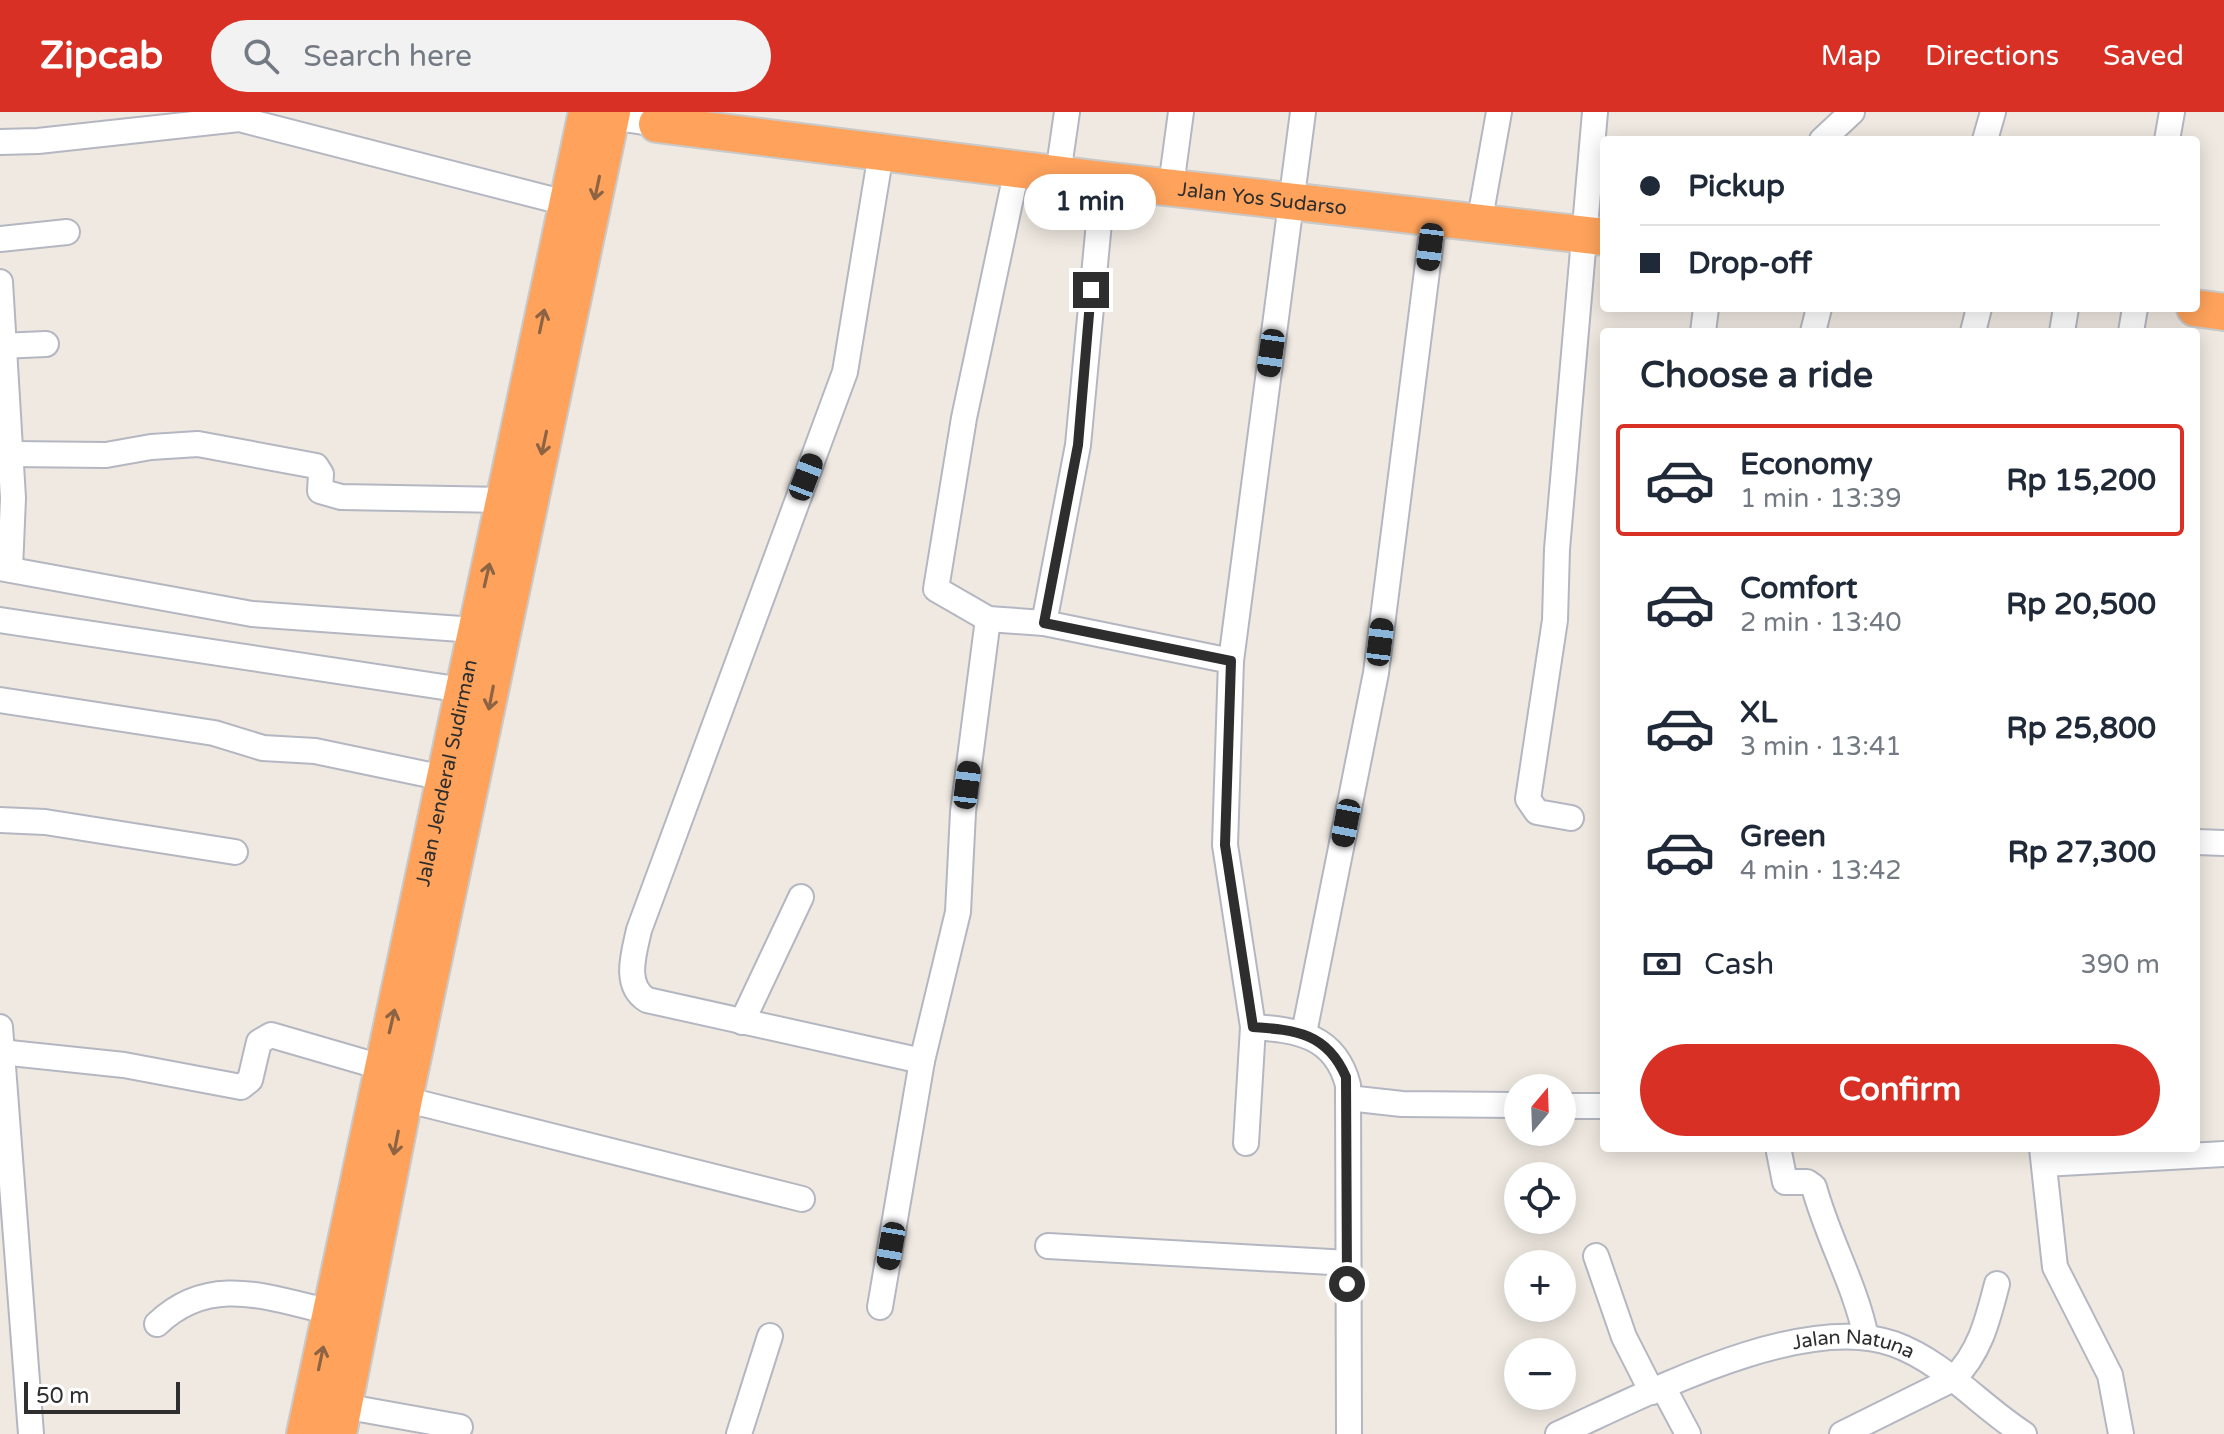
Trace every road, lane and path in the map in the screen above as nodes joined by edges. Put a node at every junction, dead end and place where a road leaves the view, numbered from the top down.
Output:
1 (1067, 112) edge
2 (1181, 112) edge
3 (1303, 112) edge
4 (1499, 112) edge
5 (1595, 112) edge
6 (1852, 112) edge
7 (1993, 112) edge
8 (2172, 112) edge
9 (599, 114) edge
10 (239, 116) edge
11 (657, 124) joint
12 (1826, 136) edge
13 (1986, 136) edge
14 (2168, 136) edge
15 (0, 142) edge
16 (881, 153) junction
17 (1017, 169) junction
18 (1058, 174) junction
19 (1103, 180) junction
20 (1171, 186) junction
21 (1291, 199) junction
22 (566, 203) junction
23 (1434, 216) junction
24 (1479, 224) junction
25 (67, 232) dead end
26 (1593, 235) edge
27 (0, 239) edge
28 (0, 282) edge
29 (2200, 309) edge
30 (2224, 312) edge
31 (46, 344) dead end
32 (2, 346) edge
33 (3, 374) edge
34 (11, 454) junction
35 (505, 500) junction
36 (5, 568) edge
37 (988, 619) junction
38 (0, 620) edge
39 (1044, 623) junction
40 (475, 630) junction
41 (1231, 661) junction
42 (463, 690) junction
43 (0, 700) edge
44 (444, 778) junction
45 (1571, 818) dead end
46 (0, 820) edge
47 (2200, 842) edge
48 (2224, 843) edge
49 (235, 852) dead end
50 (801, 897) dead end
51 (423, 950) junction
52 (742, 1022) junction
53 (0, 1027) edge
54 (1253, 1027) junction
55 (1304, 1033) junction
56 (1, 1052) edge
57 (922, 1061) junction
58 (381, 1067) junction
59 (1348, 1098) junction
60 (404, 1099) junction
61 (1504, 1105) edge
62 (1576, 1106) edge
63 (1600, 1106) edge
64 (1246, 1143) dead end
65 (1779, 1152) dead end
66 (2224, 1154) edge
67 (2043, 1156) edge
68 (802, 1199) dead end
69 (1048, 1246) dead end
70 (1596, 1256) dead end
71 (1348, 1263) junction
72 (1997, 1284) dead end
73 (880, 1307) dead end
74 (331, 1312) junction
75 (157, 1324) dead end
76 (770, 1336) dead end
77 (1866, 1337) junction
78 (1953, 1379) junction
79 (1658, 1390) junction
80 (341, 1420) edge
81 (460, 1427) dead end
82 (31, 1434) edge
83 (305, 1434) edge
84 (739, 1434) edge
85 (1349, 1434) edge
86 (1558, 1434) edge
87 (1688, 1434) edge
88 (1842, 1434) edge
89 (2024, 1434) edge
90 (2121, 1434) edge

1 - 18 street
2 - 20 street
3 - 21 street
4 - 24 street
5 - 26 street
6 - 12 street
7 - 13 street
8 - 14 street
9 - 11 street, Jalan Yos Sudarso
9 - 22 highway, Jalan Jenderal Sudirman
9 -> 51 highway, Jalan Jenderal Sudirman
10 - 15 street
10 - 22 street
11 - 16 highway, Jalan Yos Sudarso
16 - 17 highway, Jalan Yos Sudarso
16 - 52 street
17 - 18 highway, Jalan Yos Sudarso
17 - 37 street
18 - 19 highway, Jalan Yos Sudarso
19 - 20 highway, Jalan Yos Sudarso
19 - 39 street
20 - 21 highway, Jalan Yos Sudarso
21 - 23 highway, Jalan Yos Sudarso
21 - 41 street
35 -> 22 highway, Jalan Jenderal Sudirman
23 - 24 highway, Jalan Yos Sudarso
23 - 55 street
24 - 26 highway, Jalan Yos Sudarso
25 - 27 street
26 - 45 street
28 - 32 street
29 - 30 highway
31 - 32 street
32 - 33 street
33 - 34 street
34 - 35 street
34 - 36 street
40 -> 35 highway, Jalan Jenderal Sudirman
36 - 40 street
37 - 39 street
37 - 57 street
38 - 42 street
39 - 41 street
40 - 42 highway, Jalan Jenderal Sudirman
41 - 54 street
42 - 44 highway, Jalan Jenderal Sudirman
43 - 44 street
44 - 51 highway, Jalan Jenderal Sudirman
46 - 49 street
47 - 48 street
50 - 52 street
58 -> 51 highway, Jalan Jenderal Sudirman
51 - 60 highway, Jalan Jenderal Sudirman
52 - 57 street
53 - 56 street
54 - 55 street
54 - 64 street
55 - 59 street
56 - 58 street
56 - 82 street
57 - 73 street
58 - 74 highway, Jalan Jenderal Sudirman
59 - 61 street
59 - 71 street
60 - 68 street
60 -> 80 highway, Jalan Jenderal Sudirman
62 - 63 street
65 - 77 street
66 - 67 street
67 - 90 street
69 - 71 street
70 - 79 street
71 - 85 street
72 - 78 street
74 - 75 street
83 -> 74 highway, Jalan Jenderal Sudirman
76 - 84 street
77 - 78 street, Jalan Natuna
77 - 79 street, Jalan Natuna
78 - 88 street
78 - 89 street, Jalan Natuna
79 - 86 street, Jalan Natuna
79 - 87 street
80 - 81 street

